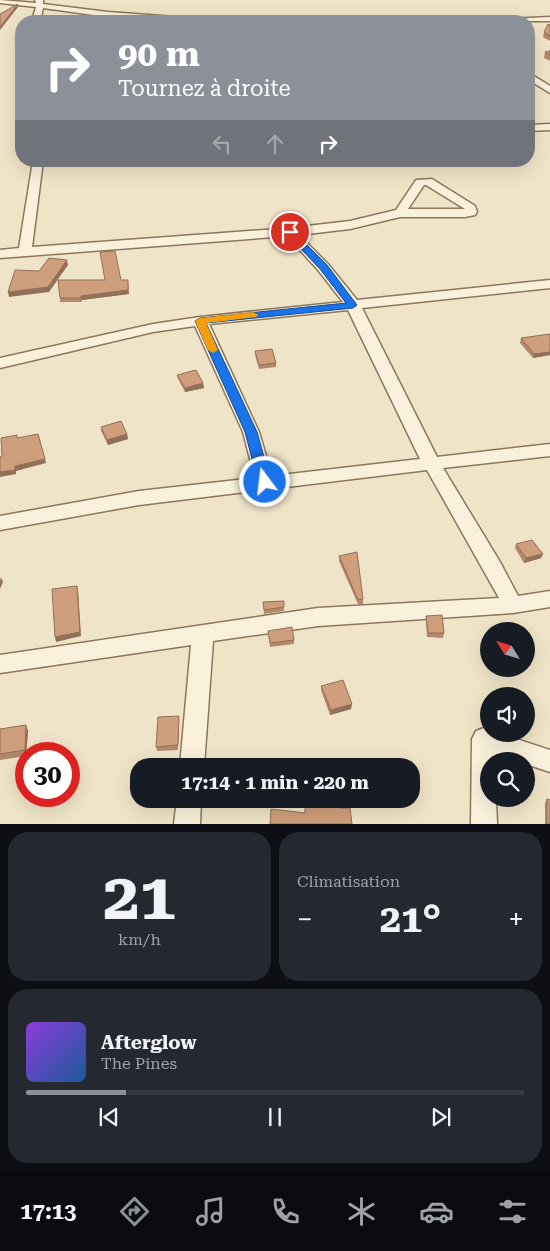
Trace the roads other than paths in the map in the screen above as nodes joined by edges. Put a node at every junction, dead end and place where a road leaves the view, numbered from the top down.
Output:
1 (0, 1) edge
2 (39, 3) edge
3 (114, 14) edge
4 (550, 19) edge
5 (535, 20) edge
6 (535, 80) edge
7 (550, 90) edge
8 (550, 127) edge
9 (535, 128) edge
10 (37, 167) edge
11 (400, 214) junction
12 (290, 232) junction
13 (26, 250) junction
14 (0, 254) edge
15 (550, 284) edge
16 (353, 305) junction
17 (200, 321) junction
18 (0, 363) edge
19 (550, 450) edge
20 (431, 464) junction
21 (265, 482) junction
22 (0, 523) edge
23 (550, 599) edge
24 (512, 606) junction
25 (203, 634) junction
26 (0, 664) edge
27 (193, 758) edge
28 (550, 761) edge
29 (189, 808) edge
30 (187, 824) edge
31 (484, 824) edge

1 - 2 street
2 - 3 street
4 - 5 street
6 - 7 street
8 - 9 street
10 - 13 street
11 - 11 street
11 - 12 street
12 - 13 street
12 - 16 street
13 - 14 street
15 - 16 street
16 - 17 street
16 - 20 street
17 - 18 street
17 - 21 street
19 - 20 street
20 - 21 street
20 - 24 street
21 - 22 street
23 - 24 street
24 - 25 street
25 - 26 street
25 - 27 street
28 - 31 street
29 - 30 street

